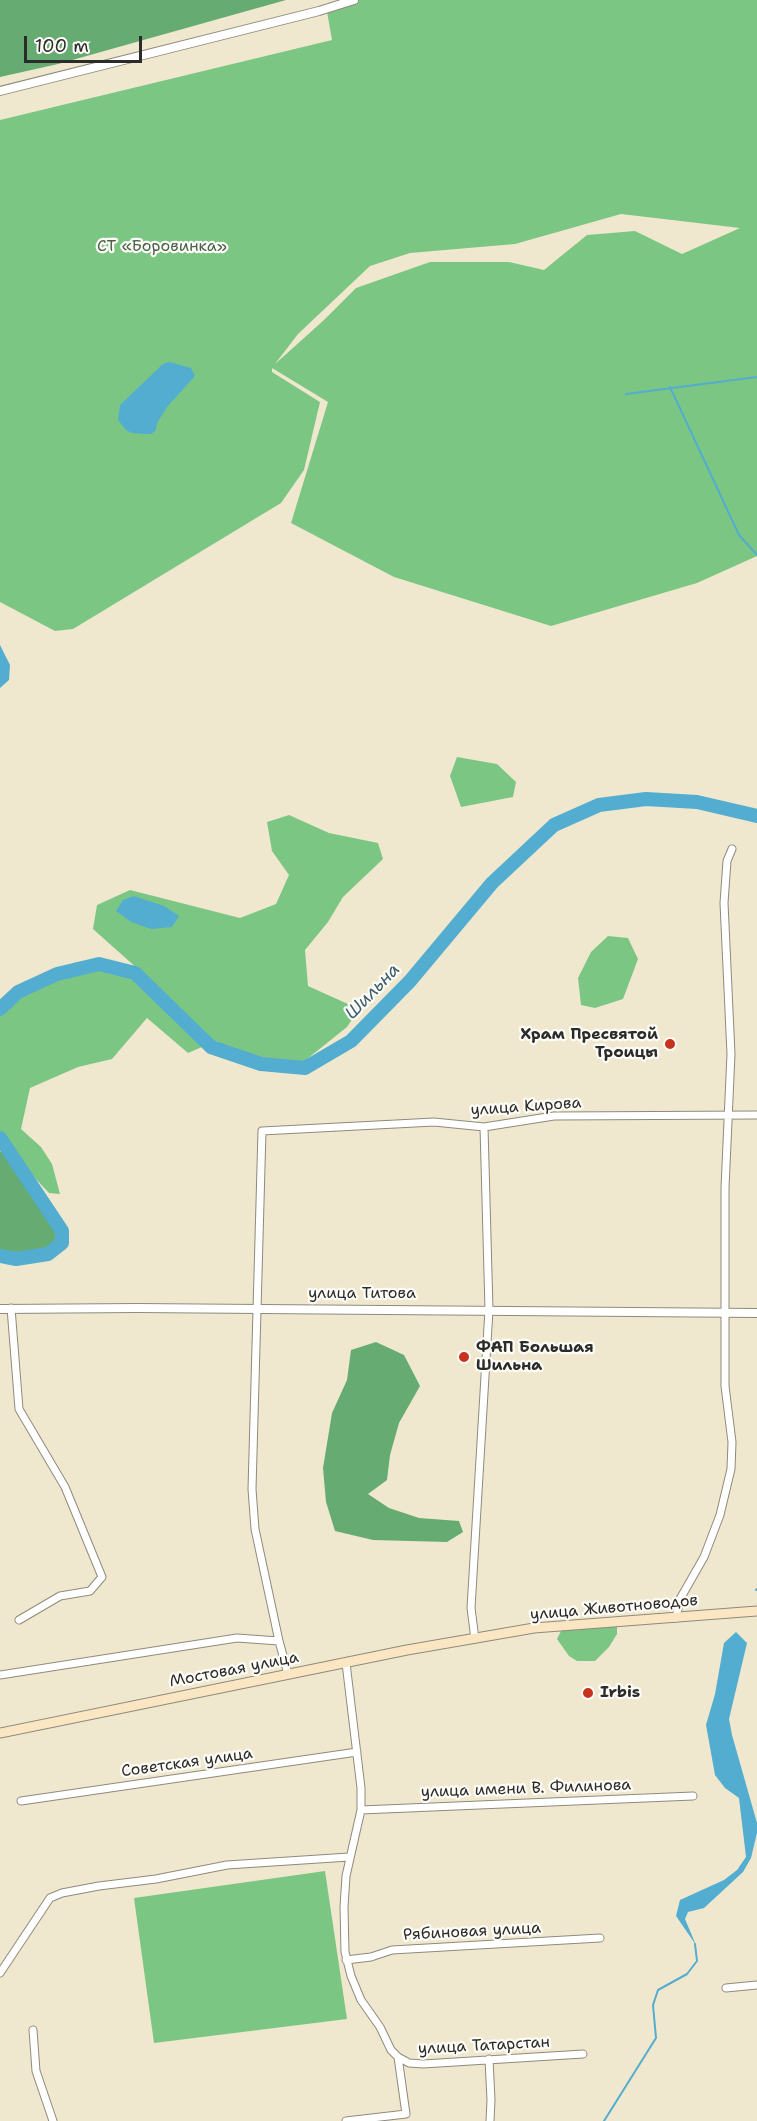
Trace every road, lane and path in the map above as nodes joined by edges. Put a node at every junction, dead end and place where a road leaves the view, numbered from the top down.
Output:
1 (330, 0) edge
2 (354, 0) edge
3 (320, 11) junction
4 (0, 90) edge
5 (732, 849) dead end
6 (729, 1115) junction
7 (757, 1115) edge
8 (484, 1127) junction
9 (11, 1308) junction
10 (0, 1309) edge
11 (258, 1309) junction
12 (489, 1310) junction
13 (724, 1313) junction
14 (757, 1313) edge
15 (757, 1611) edge
16 (676, 1618) junction
17 (19, 1620) dead end
18 (475, 1639) junction
19 (279, 1641) junction
20 (346, 1663) junction
21 (288, 1674) junction
22 (0, 1675) edge
23 (0, 1733) edge
24 (357, 1752) junction
25 (693, 1796) dead end
26 (21, 1801) dead end
27 (362, 1810) junction
28 (349, 1857) junction
29 (600, 1938) dead end
30 (346, 1960) junction
31 (0, 1973) edge
32 (757, 1984) edge
33 (726, 1989) dead end
34 (33, 2030) dead end
35 (583, 2054) dead end
36 (398, 2057) junction
37 (489, 2059) junction
38 (53, 2121) edge
39 (346, 2121) edge
40 (489, 2121) edge

1 - 3 street
2 - 3 street
3 - 4 street
5 - 6 street
6 - 7 street, улица Кирова
6 - 8 street, улица Кирова
6 - 13 street
8 - 11 street, улица Кирова
8 - 12 street
9 - 10 street, улица Титова
9 - 11 street, улица Титова
9 - 17 street
11 - 12 street, улица Титова
11 - 19 street
12 - 13 street, улица Титова
12 - 18 street
13 - 14 street, улица Титова
13 - 16 street
15 - 16 main road, улица Животноводов
16 - 18 main road, улица Животноводов
18 - 20 main road, Мостовая улица
19 - 21 street
19 - 22 street, Мостовая улица
20 - 21 main road, Мостовая улица
20 - 24 street
21 - 23 main road, Мостовая улица
24 - 26 street, Советская улица
24 - 27 street
25 - 27 street, улица имени В. Филинова
27 - 28 street
28 - 30 street
28 - 31 street
29 - 30 street, Рябиновая улица
30 - 36 street
32 - 33 street
34 - 38 street
35 - 37 street, улица Татарстан
36 - 37 street, улица Татарстан
36 - 39 street, улица Татарстан
37 - 40 street

